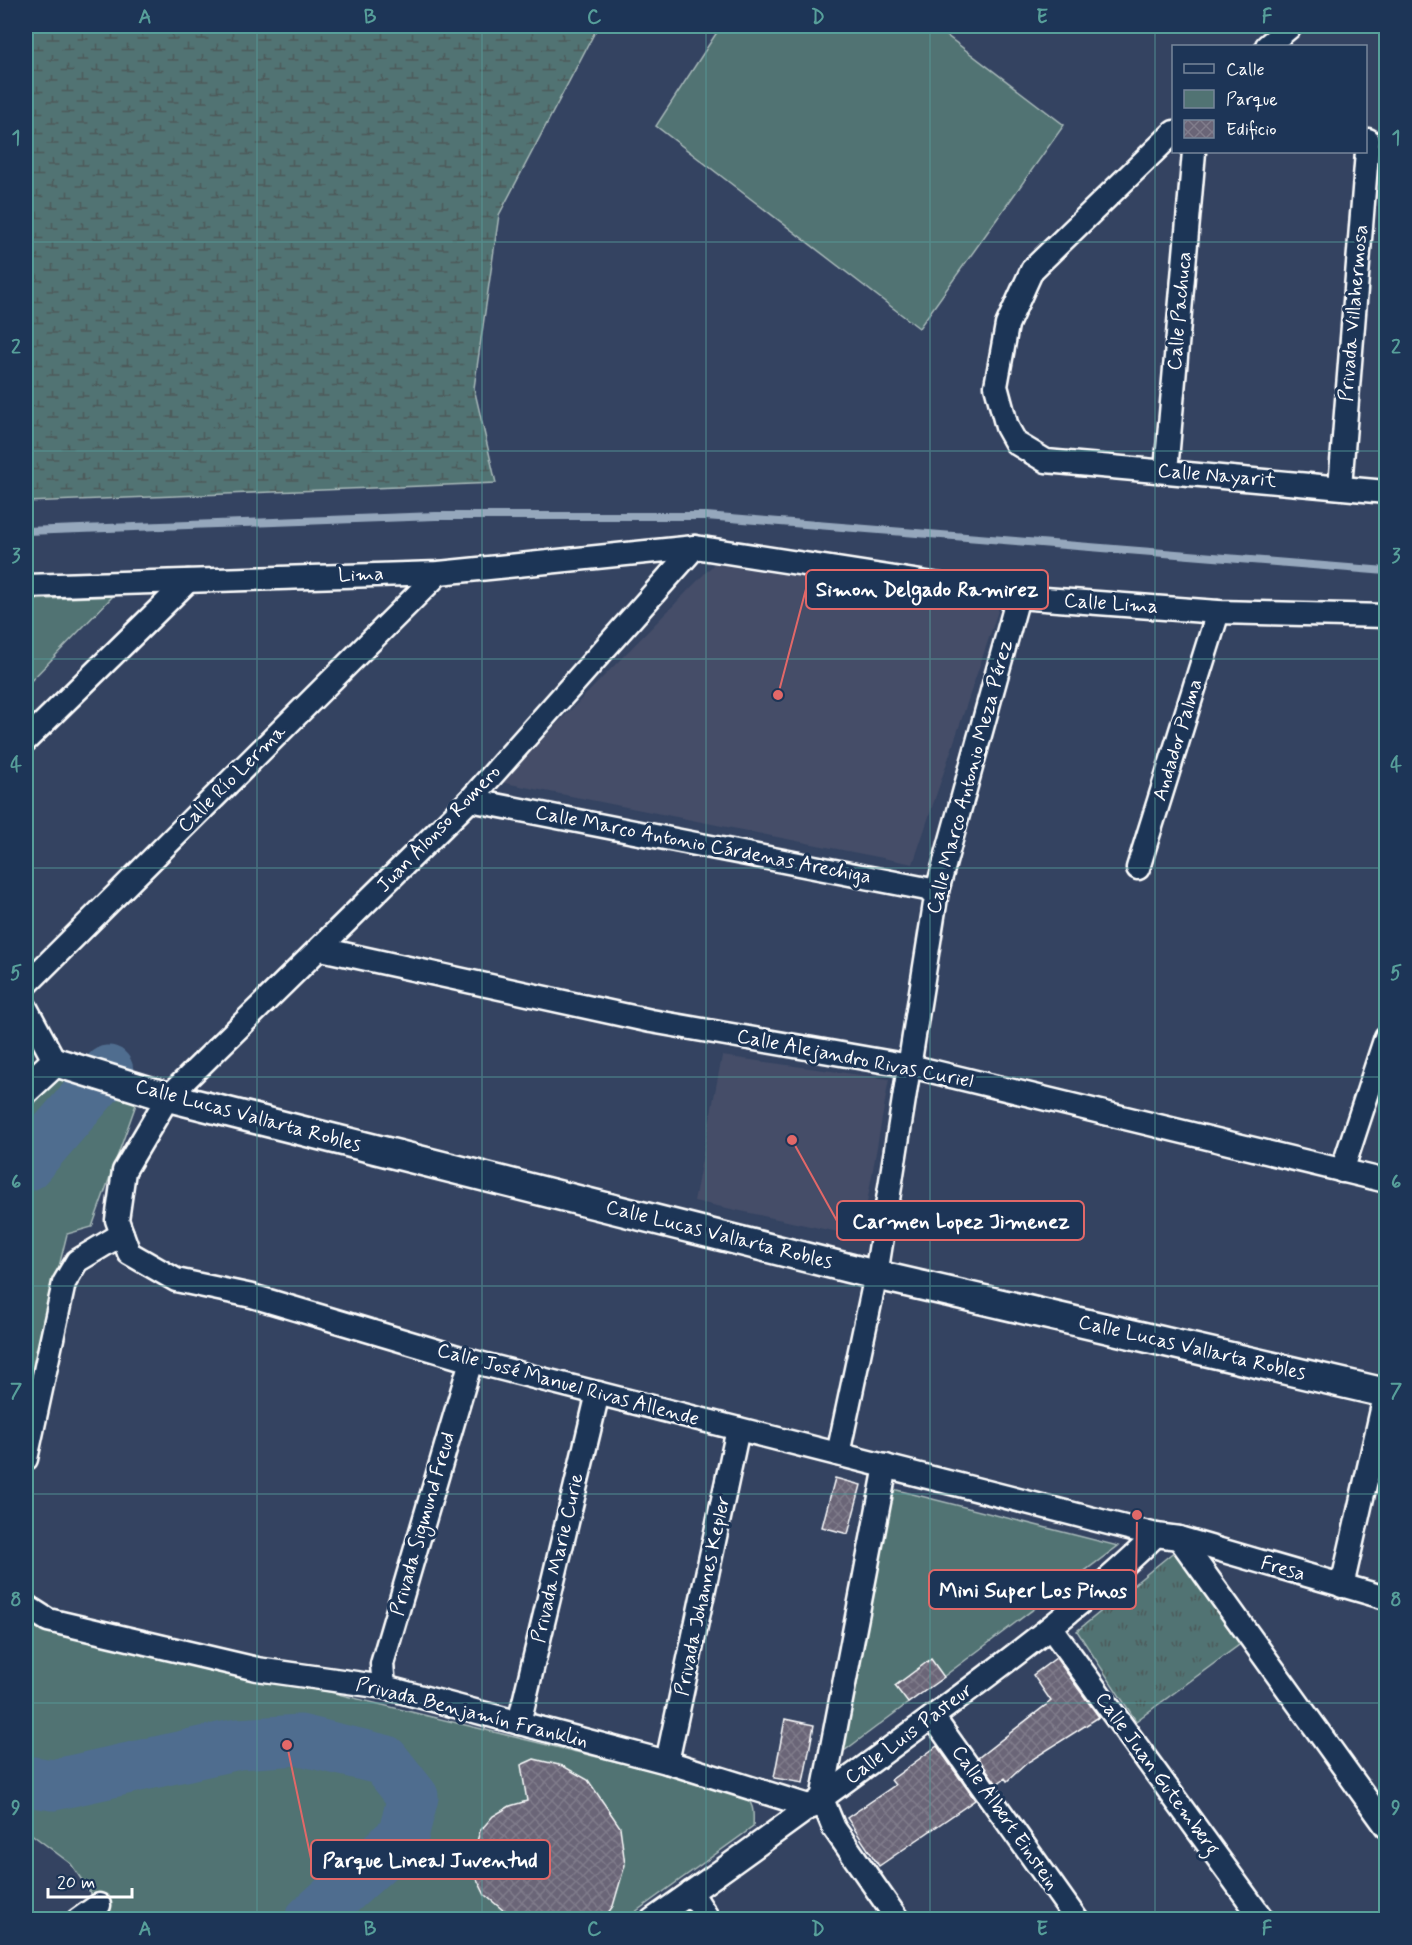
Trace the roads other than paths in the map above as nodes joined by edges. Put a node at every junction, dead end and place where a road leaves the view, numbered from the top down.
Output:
1 (1291, 26) edge
2 (1269, 45) edge
3 (1172, 133) edge
4 (1368, 140) dead end
5 (1367, 152) edge
6 (1194, 153) edge
7 (1367, 153) edge
8 (1166, 471) junction
9 (1340, 487) junction
10 (1386, 492) edge
11 (695, 547) junction
12 (439, 573) junction
13 (188, 581) junction
14 (26, 586) edge
15 (1018, 597) junction
16 (1218, 612) junction
17 (1386, 616) edge
18 (26, 740) edge
19 (470, 800) junction
20 (1138, 868) dead end
21 (937, 891) junction
22 (321, 949) junction
23 (26, 985) edge
24 (26, 1008) edge
25 (1386, 1037) edge
26 (55, 1062) junction
27 (910, 1066) junction
28 (26, 1089) edge
29 (168, 1097) junction
30 (1342, 1171) junction
31 (1386, 1181) edge
32 (122, 1234) junction
33 (876, 1275) junction
34 (471, 1361) junction
35 (1386, 1393) edge
36 (598, 1394) junction
37 (738, 1429) junction
38 (838, 1454) junction
39 (26, 1459) edge
40 (886, 1466) junction
41 (1156, 1535) junction
42 (1179, 1538) junction
43 (1342, 1586) junction
44 (1386, 1598) edge
45 (26, 1606) edge
46 (1052, 1628) junction
47 (384, 1688) junction
48 (933, 1717) junction
49 (519, 1723) junction
50 (667, 1762) junction
51 (817, 1803) junction
52 (1386, 1826) edge
53 (691, 1892) junction
54 (99, 1905) dead end
55 (78, 1920) edge
56 (652, 1920) edge
57 (709, 1920) edge
58 (898, 1920) edge
59 (1077, 1920) edge
60 (1263, 1920) edge

1 - 2 street
3 - 8 street, Calle Nayarit
4 - 5 street, Privada Villahermosa
6 - 8 street, Calle Pachuca
7 - 9 street, Privada Villahermosa
8 - 9 street, Calle Nayarit
9 - 10 street, Calle Nayarit
11 - 12 street, Lima
11 - 15 street, Calle Lima
11 - 19 street, Juan Alonso Romero
12 - 13 street, Lima
12 - 23 street, Calle Río Lerma
13 - 14 street, Lima
13 - 18 street
15 - 16 street, Calle Lima
15 - 21 street, Calle Marco Antonio Meza Pérez
16 - 17 street, Calle Lima
16 - 20 street, Andador Palma
19 - 21 street, Calle Marco Antonio Cárdenas Arechiga
19 - 22 street, Juan Alonso Romero
21 - 27 street, Calle Marco Antonio Meza Pérez
22 - 27 street, Calle Alejandro Rivas Curiel
22 - 29 street, Juan Alonso Romero
24 - 26 street
25 - 30 street
26 - 28 street
26 - 29 street, Calle Lucas Vallarta Robles
27 - 30 street, Calle Alejandro Rivas Curiel
27 - 33 street, Calle Marco Antonio Meza Pérez
29 - 32 street, Calle José Manuel Rivas Allende
29 - 33 street, Calle Lucas Vallarta Robles
30 - 31 street, Calle Alejandro Rivas Curiel
32 - 34 street, Calle José Manuel Rivas Allende
32 - 39 street
33 - 35 street, Calle Lucas Vallarta Robles
33 - 38 street, Calle Marco Antonio Meza Pérez
34 - 36 street, Calle José Manuel Rivas Allende
34 - 47 street, Privada Sigmund Freud
35 - 43 street
36 - 37 street, Calle José Manuel Rivas Allende
36 - 49 street, Privada Marie Curie
37 - 38 street, Calle José Manuel Rivas Allende
37 - 50 street, Privada Johannes Kepler
38 - 40 street, Calle José Manuel Rivas Allende
40 - 41 street, Calle José Manuel Rivas Allende
40 - 51 street
41 - 42 street, Calle José Manuel Rivas Allende
41 - 46 street, Calle Luis Pasteur
42 - 43 street, Fresa
42 - 52 street
43 - 44 street, Fresa
45 - 47 street, Privada Benjamín Franklin
46 - 48 street, Calle Luis Pasteur
46 - 60 street, Calle Juan Gutemberg
47 - 49 street, Privada Benjamín Franklin
48 - 51 street, Calle Luis Pasteur
48 - 59 street, Calle Albert Einstein
49 - 50 street, Privada Benjamín Franklin
50 - 51 street, Privada Benjamín Franklin
51 - 53 street, Calle Luis Pasteur
51 - 58 street
53 - 56 street, Calle Luis Pasteur
53 - 57 street
54 - 55 street

